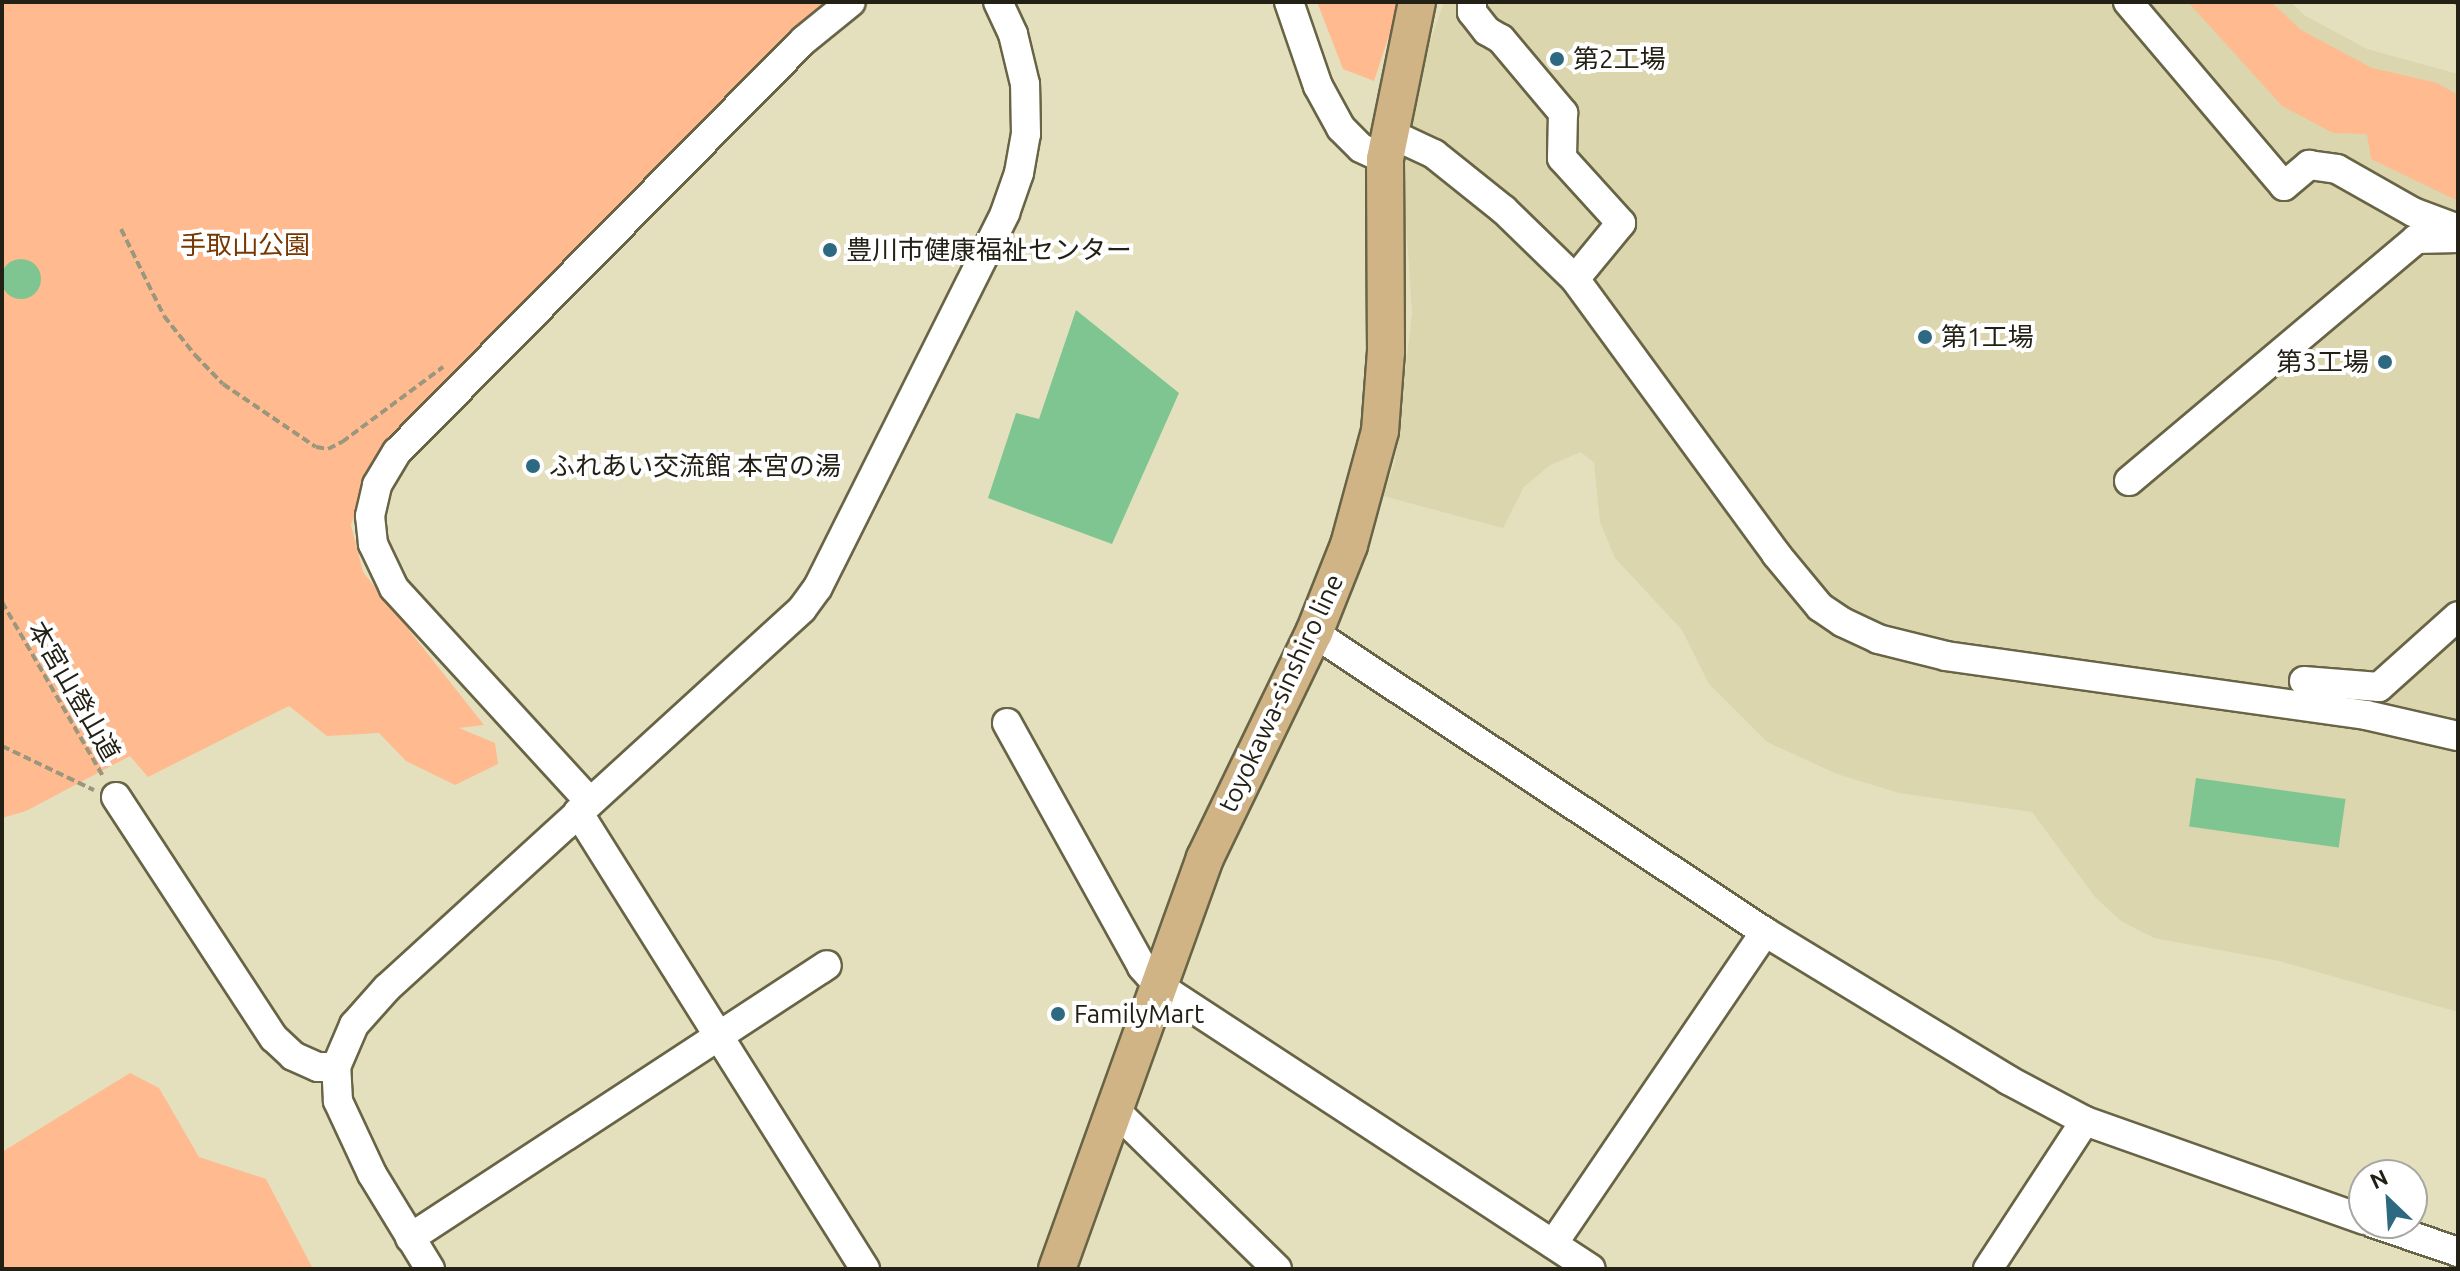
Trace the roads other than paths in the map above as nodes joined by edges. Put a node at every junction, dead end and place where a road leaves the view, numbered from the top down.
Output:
1 (851, 2) edge
2 (998, 2) edge
3 (1289, 2) edge
4 (1417, 2) edge
5 (1472, 2) edge
6 (2128, 2) edge
7 (1387, 146) junction
8 (2458, 229) edge
9 (2458, 238) edge
10 (1575, 279) junction
11 (2129, 481) dead end
12 (2458, 616) edge
13 (1314, 633) junction
14 (2304, 681) dead end
15 (1007, 723) dead end
16 (2456, 733) edge
17 (116, 797) road end
18 (584, 807) junction
19 (1765, 932) junction
20 (827, 965) dead end
21 (1159, 986) junction
22 (716, 1037) junction
23 (336, 1067) junction
24 (1112, 1114) junction
25 (2085, 1121) junction
26 (2348, 1214) edge
27 (410, 1238) junction
28 (2406, 1239) edge
29 (2439, 1255) edge
30 (1553, 1256) edge
31 (430, 1269) edge
32 (865, 1269) edge
33 (1057, 1269) edge
34 (1277, 1269) edge
35 (1591, 1269) edge
36 (1988, 1269) edge

1 - 18 street
2 - 18 street
3 - 7 street
4 - 7 main road, toyokawa-sinshiro line
5 - 10 street
6 - 8 street
7 - 10 street
7 - 13 main road, toyokawa-sinshiro line
9 - 11 street
10 - 16 street
12 - 14 street
13 - 19 street
13 - 21 main road, toyokawa-sinshiro line
15 - 21 street
17 - 23 street
18 - 22 street
18 - 23 street
19 - 25 street
19 - 30 street
20 - 22 street
21 - 24 main road, toyokawa-sinshiro line
21 - 30 street
22 - 27 street
22 - 32 street
23 - 27 street
24 - 33 main road, toyokawa-sinshiro line
24 - 34 street
25 - 26 street
25 - 36 street
27 - 31 street
28 - 29 street
30 - 35 street

